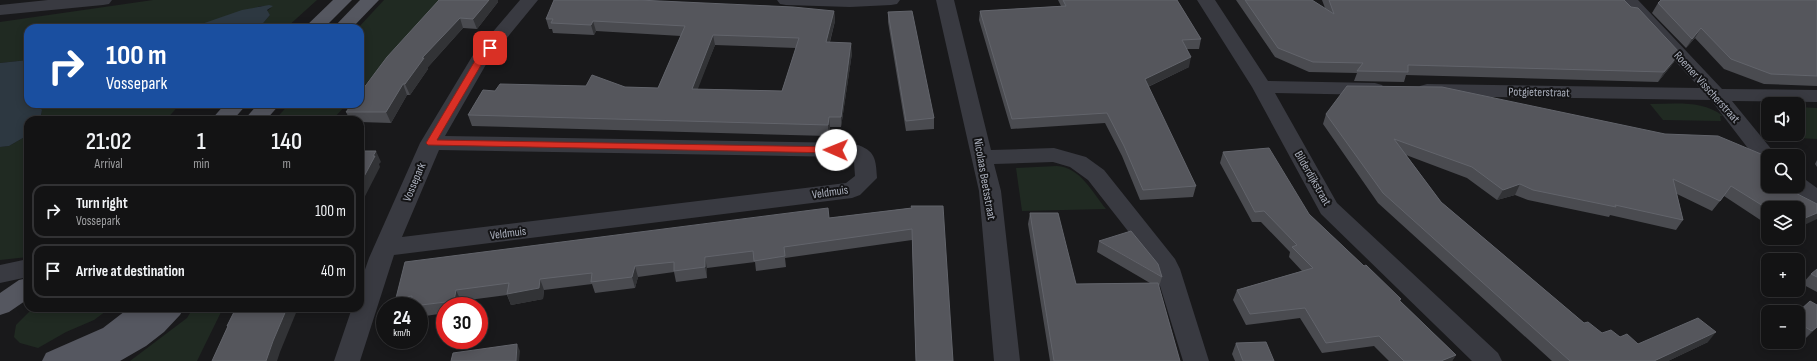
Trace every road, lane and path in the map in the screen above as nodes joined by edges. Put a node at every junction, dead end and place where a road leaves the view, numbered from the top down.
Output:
1 (102, 0) edge
2 (343, 0) edge
3 (370, 0) edge
4 (529, 0) edge
5 (786, 0) edge
6 (891, 0) edge
7 (945, 0) edge
8 (1206, 0) edge
9 (1628, 0) edge
10 (0, 10) edge
11 (317, 24) edge
12 (346, 24) edge
13 (1262, 87) junction
14 (1717, 95) junction
15 (1817, 96) edge
16 (233, 108) edge
17 (266, 108) edge
18 (225, 116) edge
19 (258, 116) edge
20 (431, 143) junction
21 (1761, 150) edge
22 (983, 157) junction
23 (1805, 191) edge
24 (1817, 200) edge
25 (385, 248) junction
26 (24, 269) edge
27 (0, 274) edge
28 (24, 290) edge
29 (0, 305) edge
30 (364, 310) edge
31 (140, 312) edge
32 (167, 312) edge
33 (363, 312) edge
34 (56, 361) edge
35 (96, 361) edge
36 (347, 361) edge
37 (1007, 361) edge
38 (1196, 361) edge
39 (1489, 361) edge

1 - 10 street
2 - 11 main road
3 - 12 main road
4 - 20 street, Vossepark
5 - 6 street
7 - 22 street, Nicolaas Beetsstraat
8 - 13 street, Bilderdijkstraat
9 - 14 street, Roemer Visscherstraat
13 - 14 street, Potgieterstraat
13 - 39 street, Bilderdijkstraat
14 - 15 street, Potgieterstraat
14 - 21 street, Roemer Visscherstraat
16 - 18 main road
17 - 19 main road
20 - 25 street, Vossepark
20 - 25 street, Veldmuis
22 - 37 street, Nicolaas Beetsstraat
22 - 38 street
23 - 24 street
25 - 30 street, Vossepark
26 - 27 street
28 - 29 main road
31 - 34 main road
32 - 35 main road
33 - 36 street, Vossepark

